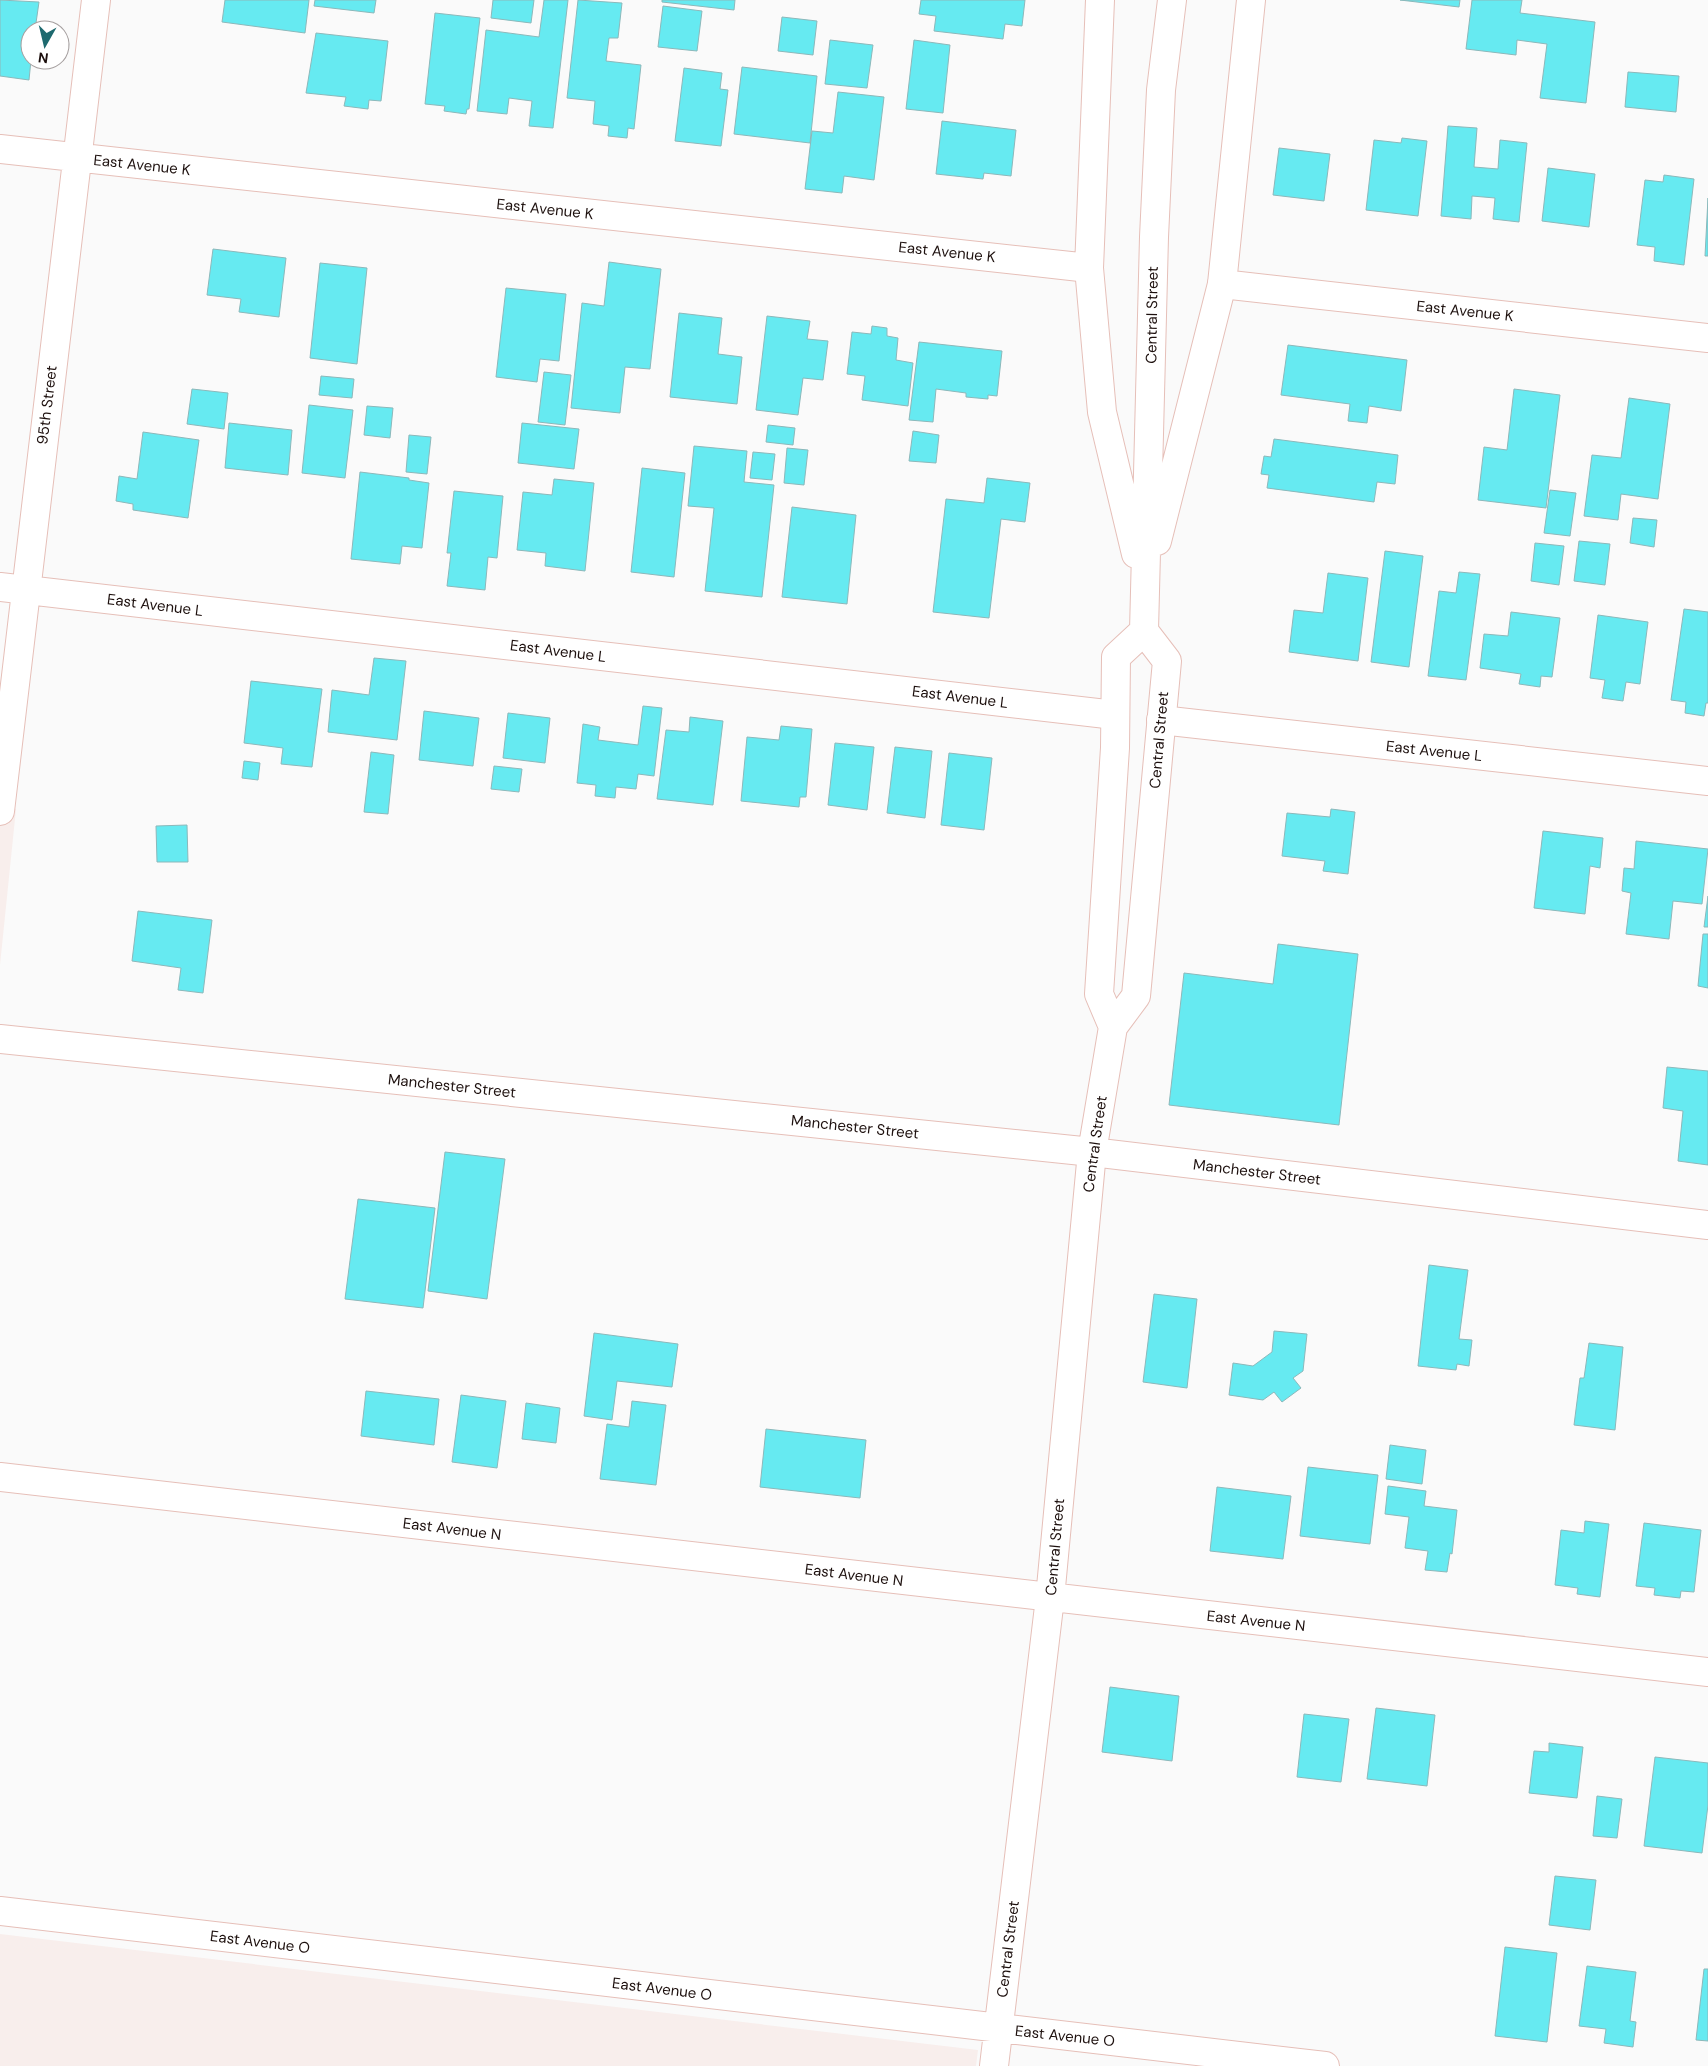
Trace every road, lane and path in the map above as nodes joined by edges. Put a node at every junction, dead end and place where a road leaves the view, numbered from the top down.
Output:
1 (96, 0) edge
2 (1100, 0) edge
3 (1172, 0) edge
4 (1251, 0) edge
5 (0, 149) edge
6 (77, 158) junction
7 (1089, 268) junction
8 (1222, 284) junction
9 (1708, 338) edge
10 (12, 589) edge
11 (1145, 589) junction
12 (1144, 631) junction
13 (1115, 715) junction
14 (1161, 720) junction
15 (1708, 781) edge
16 (0, 811) edge
17 (1113, 1027) junction
18 (0, 1039) edge
19 (1092, 1152) junction
20 (1708, 1225) edge
21 (0, 1478) edge
22 (1050, 1598) junction
23 (1708, 1672) edge
24 (0, 1911) edge
25 (998, 2029) junction
26 (994, 2066) edge
27 (1325, 2066) edge

1 - 6 street, 95th Street
2 - 7 street
3 - 11 street, Central Street
4 - 8 street
5 - 6 street, East Avenue K
6 - 7 street, East Avenue K
6 - 10 street, 95th Street
7 - 11 street
8 - 9 street, East Avenue K
8 - 11 street
10 - 13 street, East Avenue L
10 - 16 street, 95th Street
11 - 12 street, Central Street
12 - 13 street
12 - 14 street, Central Street
13 - 17 street
14 - 15 street, East Avenue L
14 - 17 street, Central Street
17 - 19 street, Central Street
18 - 19 street, Manchester Street
19 - 20 street, Manchester Street
19 - 22 street, Central Street
21 - 22 street, East Avenue N
22 - 23 street, East Avenue N
22 - 25 street, Central Street
24 - 25 street, East Avenue O
25 - 26 street, Central Street
25 - 27 street, East Avenue O

